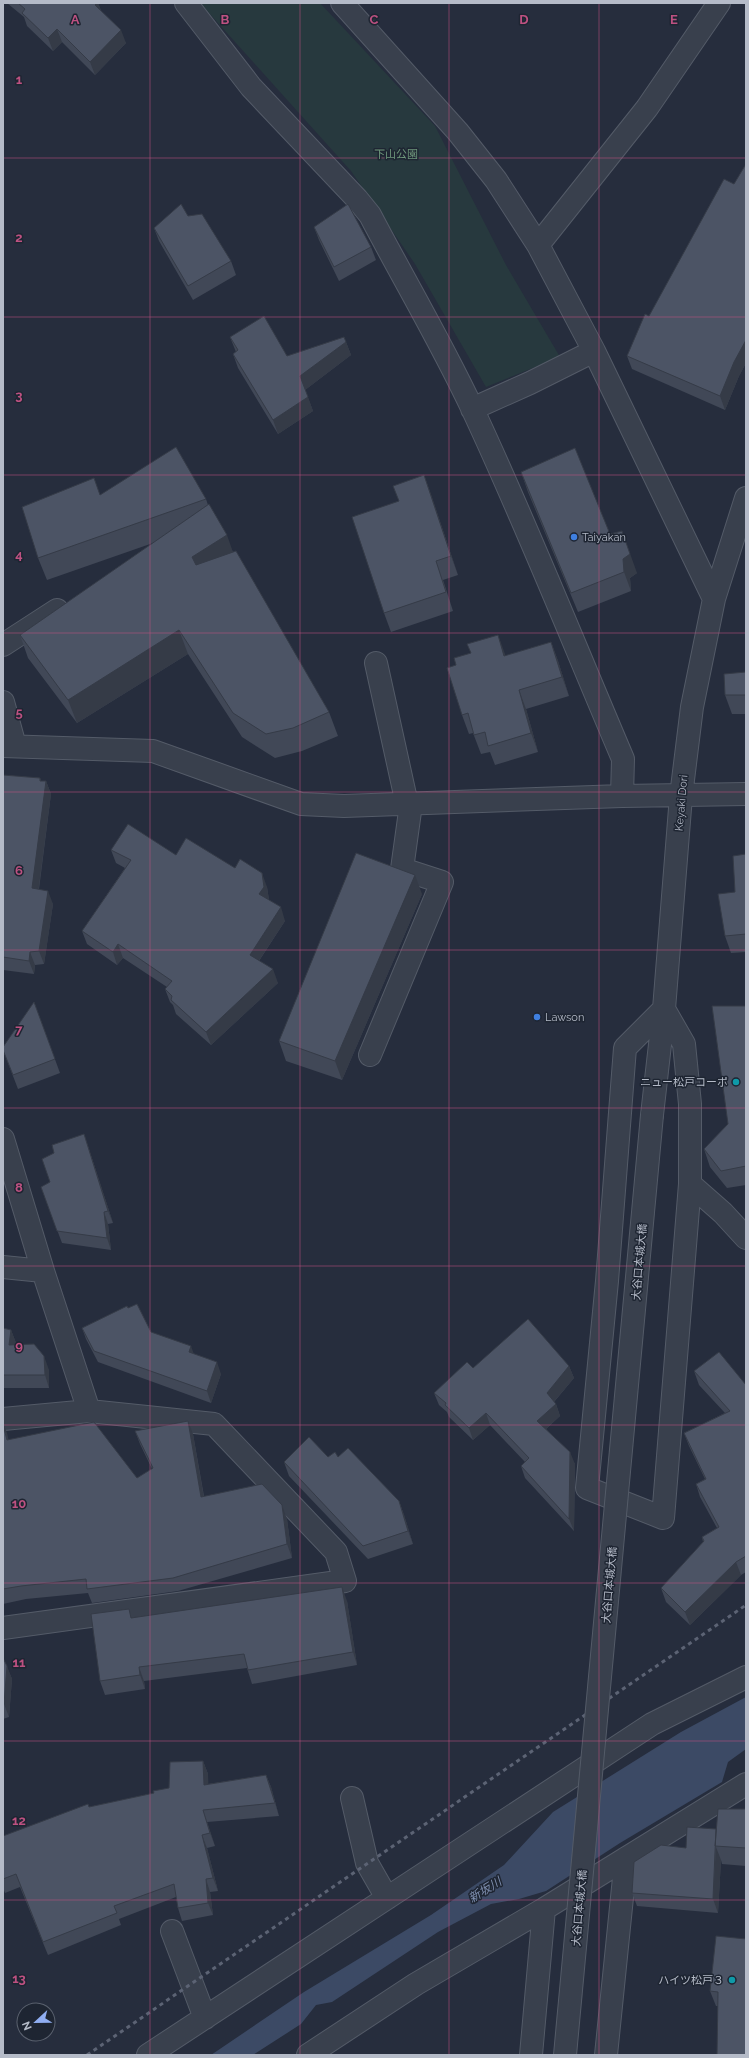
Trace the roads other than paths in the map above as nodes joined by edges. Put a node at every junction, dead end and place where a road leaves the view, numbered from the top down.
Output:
1 (186, 3) edge
2 (342, 3) edge
3 (719, 3) edge
4 (538, 245) junction
5 (594, 351) junction
6 (472, 409) junction
7 (746, 498) edge
8 (76, 598) edge
9 (714, 599) junction
10 (3, 645) edge
11 (376, 663) dead end
12 (3, 702) edge
13 (9, 746) edge
14 (746, 794) edge
15 (622, 796) junction
16 (681, 796) junction
17 (409, 804) junction
18 (664, 1009) junction
19 (370, 1055) dead end
20 (652, 1115) joint
21 (3, 1139) edge
22 (690, 1184) junction
23 (746, 1238) edge
24 (3, 1267) edge
25 (43, 1271) junction
26 (89, 1411) junction
27 (3, 1419) edge
28 (3, 1628) edge
29 (746, 1677) edge
30 (746, 1784) edge
31 (352, 1798) dead end
32 (626, 1858) junction
33 (387, 1898) junction
34 (544, 1909) junction
35 (172, 1931) dead end
36 (204, 2018) junction
37 (148, 2055) edge
38 (308, 2055) edge
39 (531, 2055) edge
40 (565, 2055) edge
41 (606, 2055) edge

1 - 6 street
2 - 4 street
3 - 4 street
4 - 5 street
5 - 6 street
5 - 9 street
6 - 15 street
7 - 9 street, Keyaki Dori
8 - 10 street
9 - 16 street, Keyaki Dori
11 - 17 street
12 - 13 street
13 - 17 street
14 - 16 street
15 - 16 street
15 - 17 street
16 - 18 street, Keyaki Dori
17 - 19 street
18 - 20 street, Keyaki Dori
18 - 22 street
18 - 22 street
20 - 40 street, 大谷口本城大橋, bridge
21 - 25 street
22 - 23 street
24 - 25 street
25 - 26 street
26 - 27 street
26 - 28 street
29 - 33 street
30 - 32 street
31 - 33 street
32 - 34 street
32 - 41 street
33 - 36 street
34 - 38 street
34 - 39 street
35 - 36 street
36 - 37 street

